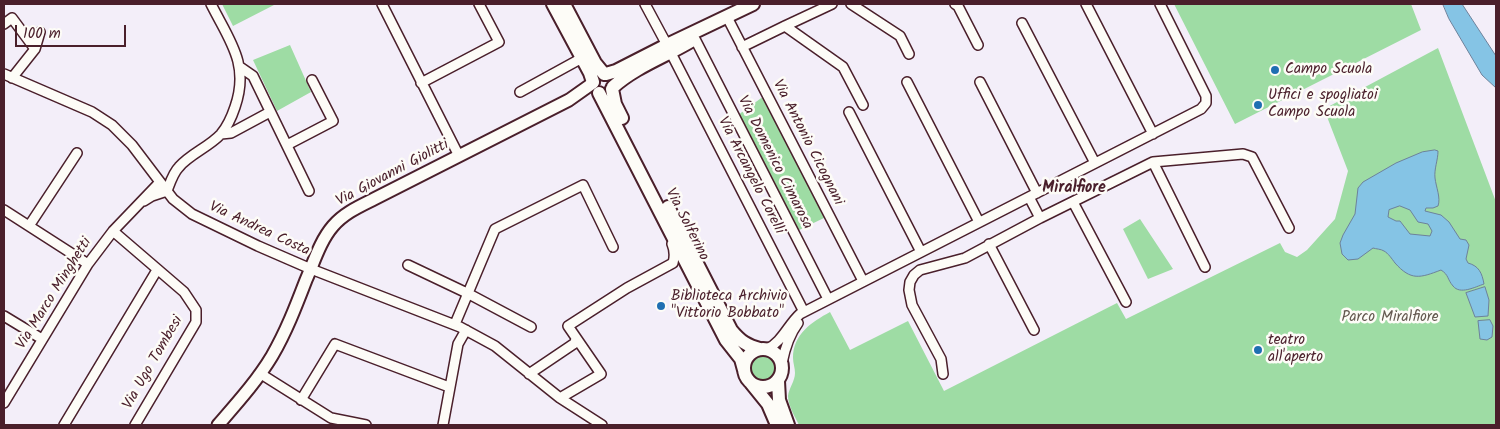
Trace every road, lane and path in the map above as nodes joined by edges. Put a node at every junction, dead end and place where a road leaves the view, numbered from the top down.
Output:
1 (211, 4) edge
2 (382, 4) edge
3 (479, 4) edge
4 (553, 4) edge
5 (564, 4) edge
6 (645, 4) edge
7 (752, 4) edge
8 (832, 4) edge
9 (851, 4) edge
10 (955, 4) edge
11 (1086, 4) edge
12 (1160, 4) edge
13 (727, 17) junction
14 (1022, 23) dead end
15 (4, 24) edge
16 (785, 26) junction
17 (40, 32) dead end
18 (695, 39) junction
19 (978, 45) dead end
20 (742, 47) junction
21 (35, 49) junction
22 (669, 49) junction
23 (909, 54) dead end
24 (582, 58) junction
25 (240, 67) junction
26 (605, 74) junction
27 (8, 76) edge
28 (312, 80) dead end
29 (907, 82) dead end
30 (980, 82) dead end
31 (422, 83) junction
32 (596, 88) junction
33 (613, 88) junction
34 (520, 92) dead end
35 (863, 105) dead end
36 (270, 112) junction
37 (849, 112) dead end
38 (221, 134) junction
39 (1152, 134) junction
40 (287, 145) junction
41 (77, 153) dead end
42 (459, 156) junction
43 (1153, 162) junction
44 (1094, 163) junction
45 (160, 182) junction
46 (167, 191) junction
47 (310, 192) dead end
48 (1033, 195) junction
49 (1073, 202) junction
50 (136, 206) junction
51 (658, 207) junction
52 (4, 210) edge
53 (1040, 218) junction
54 (979, 222) junction
55 (29, 226) junction
56 (1289, 228) dead end
57 (113, 231) junction
58 (989, 244) junction
59 (613, 247) dead end
60 (921, 252) junction
61 (88, 264) junction
62 (408, 265) dead end
63 (670, 265) junction
64 (1205, 268) dead end
65 (311, 269) junction
66 (157, 270) junction
67 (863, 281) junction
68 (469, 294) junction
69 (828, 299) junction
70 (1126, 302) dead end
71 (806, 311) junction
72 (712, 312) junction
73 (4, 316) edge
74 (455, 324) junction
75 (532, 327) dead end
76 (466, 330) junction
77 (1034, 330) dead end
78 (576, 338) junction
79 (42, 339) junction
80 (764, 349) junction
81 (782, 363) junction
82 (744, 370) junction
83 (260, 374) junction
84 (529, 374) junction
85 (943, 374) dead end
86 (778, 381) junction
87 (751, 383) junction
88 (450, 387) junction
89 (560, 398) junction
90 (301, 400) junction
91 (4, 403) edge
92 (334, 422) edge
93 (64, 425) edge
94 (136, 425) edge
95 (218, 425) edge
96 (366, 425) edge
97 (443, 425) edge
98 (602, 425) edge
99 (776, 425) edge
100 (788, 425) edge

1 - 25 street
2 - 31 street
3 - 31 street
4 - 24 main road, Via Solferino
5 - 26 main road, Via Solferino
6 - 22 street, Via Arcangelo Corelli
7 - 13 main road
8 - 16 street
9 - 23 street
10 - 19 street
11 - 39 street
12 - 39 street
13 - 18 main road
13 - 20 street, Via Antonio Cicognani
13 - 22 main road
14 - 44 street
15 - 21 street
16 - 20 street
16 - 35 street
17 - 21 street
18 - 22 main road
18 - 69 street, Via Domenico Cimarosa
20 - 67 street, Via Antonio Cicognani
21 - 27 street
22 - 26 main road
22 - 33 main road
22 - 71 street, Via Arcangelo Corelli
24 - 32 main road, Via Solferino
24 - 34 street
25 - 36 street
25 - 38 street
26 - 32 main road
26 - 33 main road, Via Solferino
27 - 45 street, Via Andrea Costa
28 - 40 street
29 - 54 street
30 - 48 street
31 - 42 street
32 - 33 main road
32 - 42 street, Via Giovanni Giolitti
32 - 51 main road, Via Solferino
33 - 80 main road, Via Solferino
36 - 38 street
36 - 40 street
37 - 60 street
38 - 46 street
39 - 44 street
40 - 47 street
41 - 55 street
42 - 65 street, Via Giovanni Giolitti
43 - 49 street
43 - 56 street
43 - 64 street
44 - 48 street
45 - 46 street, Via Andrea Costa
45 - 50 street, Via Marco Minghetti
46 - 50 street, Via Marco Minghetti
46 - 65 street, Via Andrea Costa
48 - 53 street
48 - 54 street
49 - 53 street
49 - 70 street
50 - 57 street, Via Marco Minghetti
51 - 63 street
51 - 72 main road, Via Solferino
52 - 55 street
53 - 58 street
54 - 60 street
55 - 61 street
57 - 61 street, Via Marco Minghetti
57 - 66 street, Via Ugo Tombesi
58 - 77 street
58 - 85 street
59 - 68 street
60 - 67 street
61 - 79 street, Via Marco Minghetti
62 - 68 street
63 - 72 street
63 - 78 street
65 - 74 street, Via Andrea Costa
65 - 83 street, Via Giovanni Giolitti
66 - 93 street
66 - 94 street, Via Ugo Tombesi
67 - 69 street
68 - 74 street
68 - 75 street
69 - 71 street
71 - 80 street
71 - 81 street
72 - 82 main road, Via Solferino
73 - 79 street
74 - 76 street, Via Andrea Costa
76 - 84 street, Via Andrea Costa
76 - 88 street
78 - 84 street
78 - 89 street
79 - 91 street, Via Marco Minghetti
80 - 81 main road, Via Solferino
80 - 82 main road
81 - 86 main road
82 - 87 main road, Via Solferino
83 - 90 street
83 - 95 street, Via Giovanni Giolitti
84 - 89 street, Via Andrea Costa
86 - 87 main road
86 - 100 main road
87 - 99 main road, Via Solferino
88 - 90 street
88 - 97 street
89 - 98 street, Via Andrea Costa
90 - 92 street
92 - 96 street

